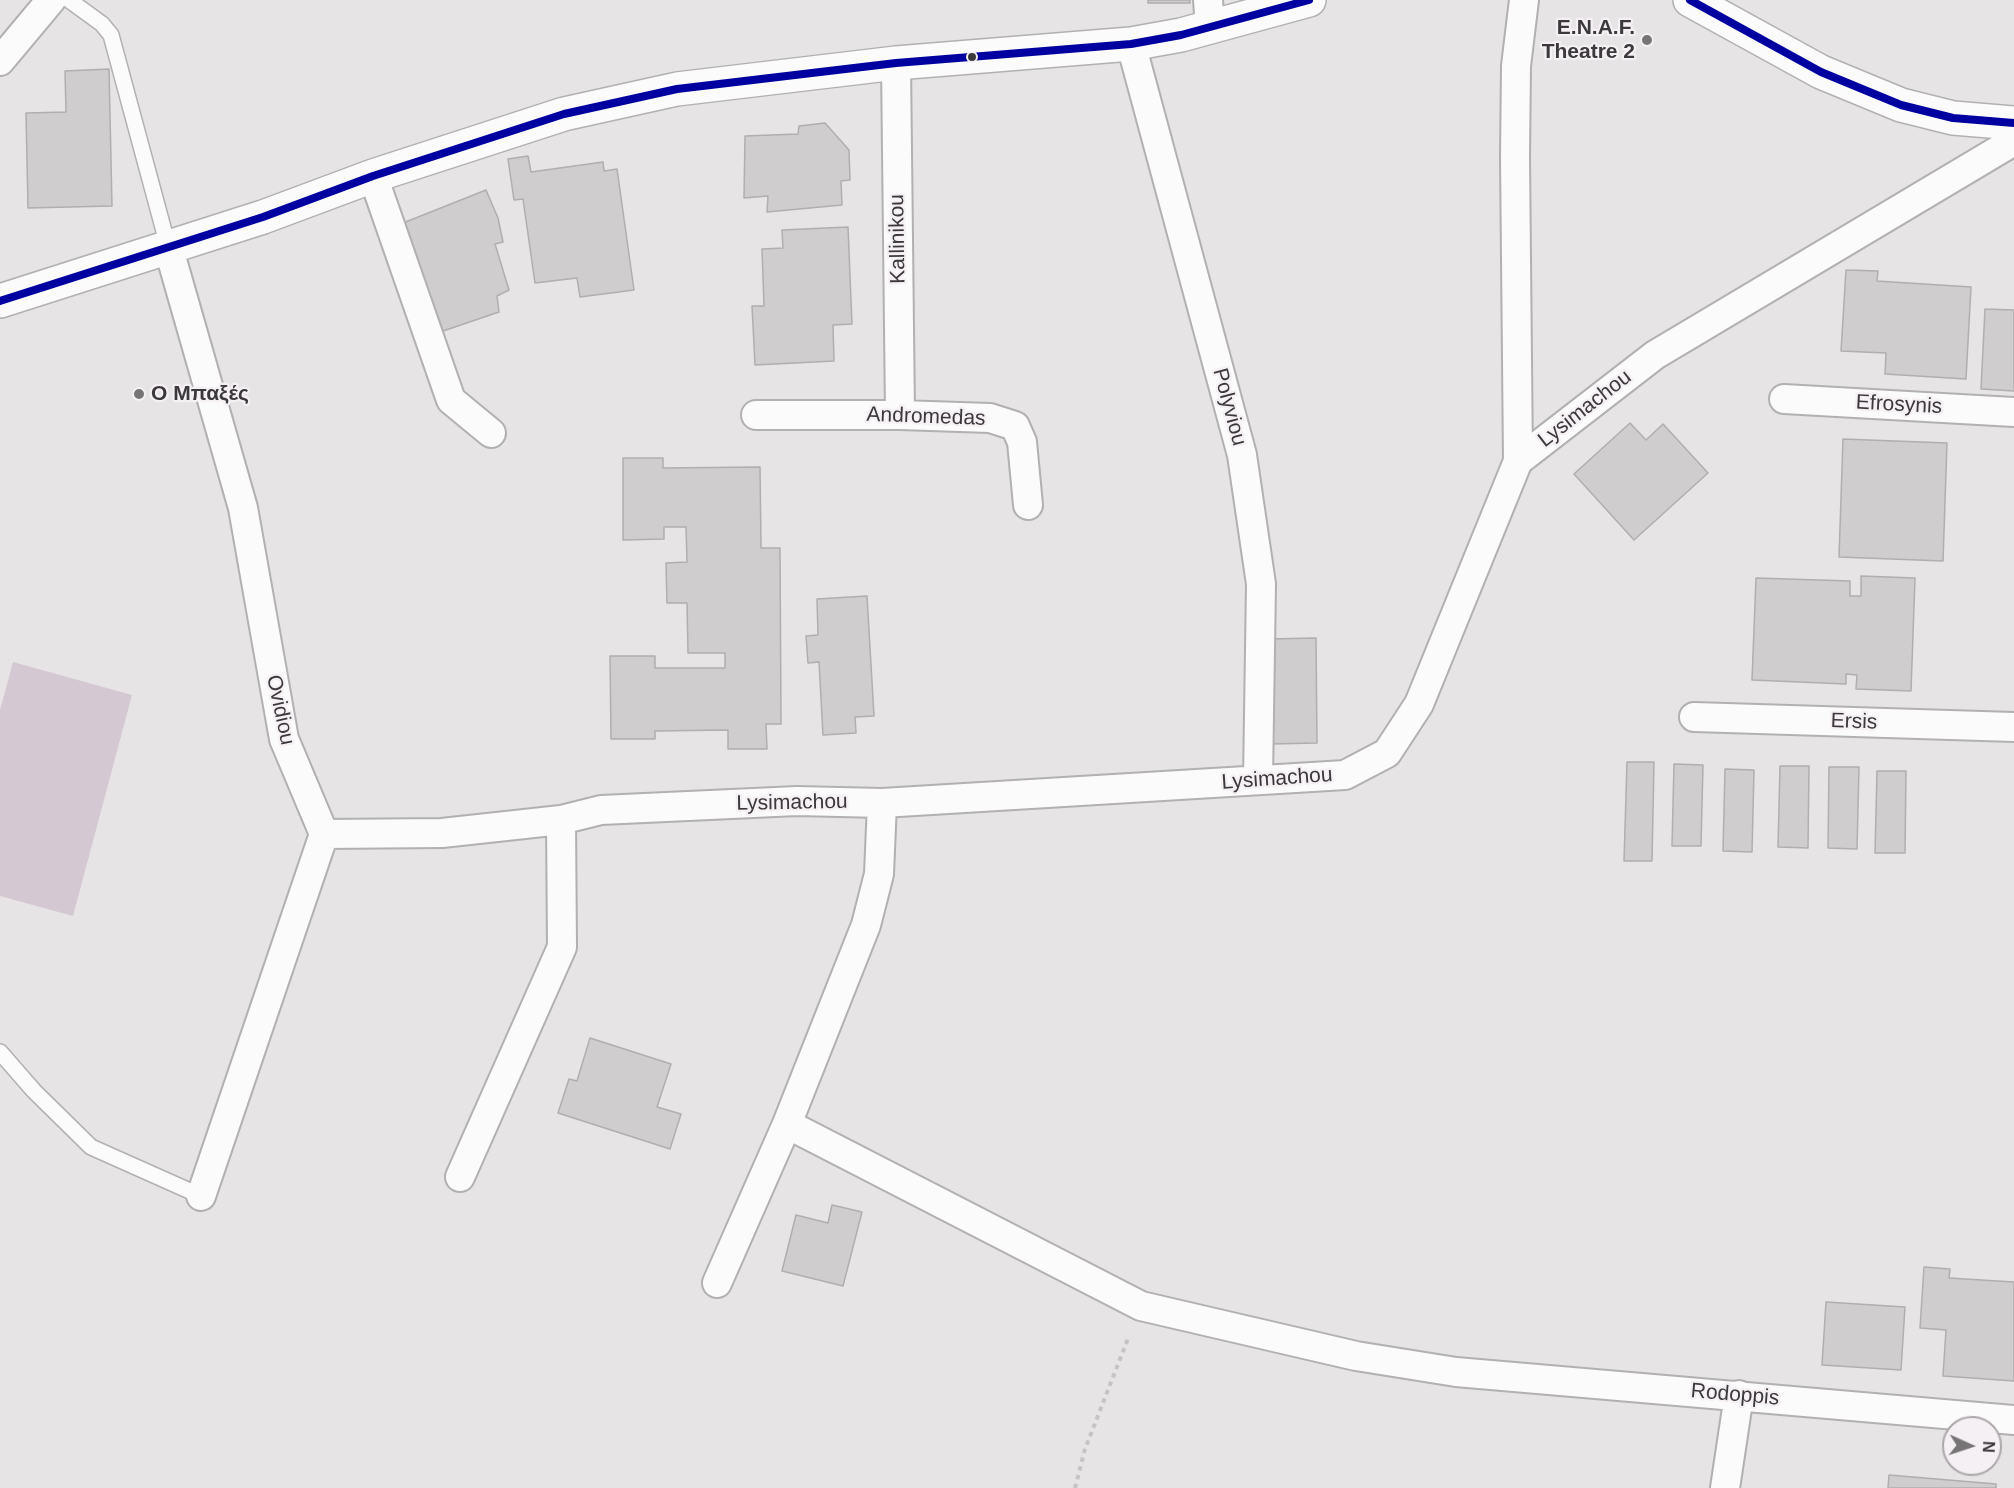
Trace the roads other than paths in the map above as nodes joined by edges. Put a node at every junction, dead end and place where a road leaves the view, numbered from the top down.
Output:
1 (51, 0) edge
2 (69, 0) edge
3 (1309, 0) edge
4 (1524, 0) edge
5 (1690, 0) edge
6 (1209, 14) edge
7 (1131, 44) junction
8 (0, 61) edge
9 (896, 63) junction
10 (2014, 123) edge
11 (2014, 141) edge
12 (373, 176) junction
13 (168, 246) junction
14 (0, 301) edge
15 (1784, 399) dead end
16 (2014, 412) edge
17 (756, 415) dead end
18 (900, 415) junction
19 (491, 433) dead end
20 (1518, 460) junction
21 (1028, 505) dead end
22 (1694, 717) dead end
23 (2014, 727) edge
24 (1258, 780) junction
25 (882, 803) junction
26 (561, 820) junction
27 (324, 834) junction
28 (0, 1052) edge
29 (787, 1124) junction
30 (460, 1177) dead end
31 (201, 1196) joint
32 (717, 1283) dead end
33 (1739, 1395) junction
34 (2014, 1419) edge
35 (1725, 1488) edge

1 - 8 street
2 - 13 lane
3 - 6 main road
4 - 20 street
5 - 10 main road
6 - 7 main road
7 - 9 main road
7 - 24 street, Polyviou
9 - 12 main road
9 - 18 street, Kallinikou
11 - 20 street, Lysimachou
12 - 13 main road
12 - 19 street
13 - 14 main road
13 - 27 street, Ovidiou
15 - 16 street, Efrosynis
17 - 18 street, Andromedas
18 - 21 street, Andromedas
20 - 24 street, Lysimachou
22 - 23 street, Ersis
24 - 25 street, Lysimachou
25 - 26 street, Lysimachou
25 - 29 street
26 - 27 street, Lysimachou
26 - 30 street
27 - 31 street
28 - 31 lane
29 - 32 street
29 - 33 street, Rodoppis
33 - 34 street, Rodoppis
33 - 35 street

